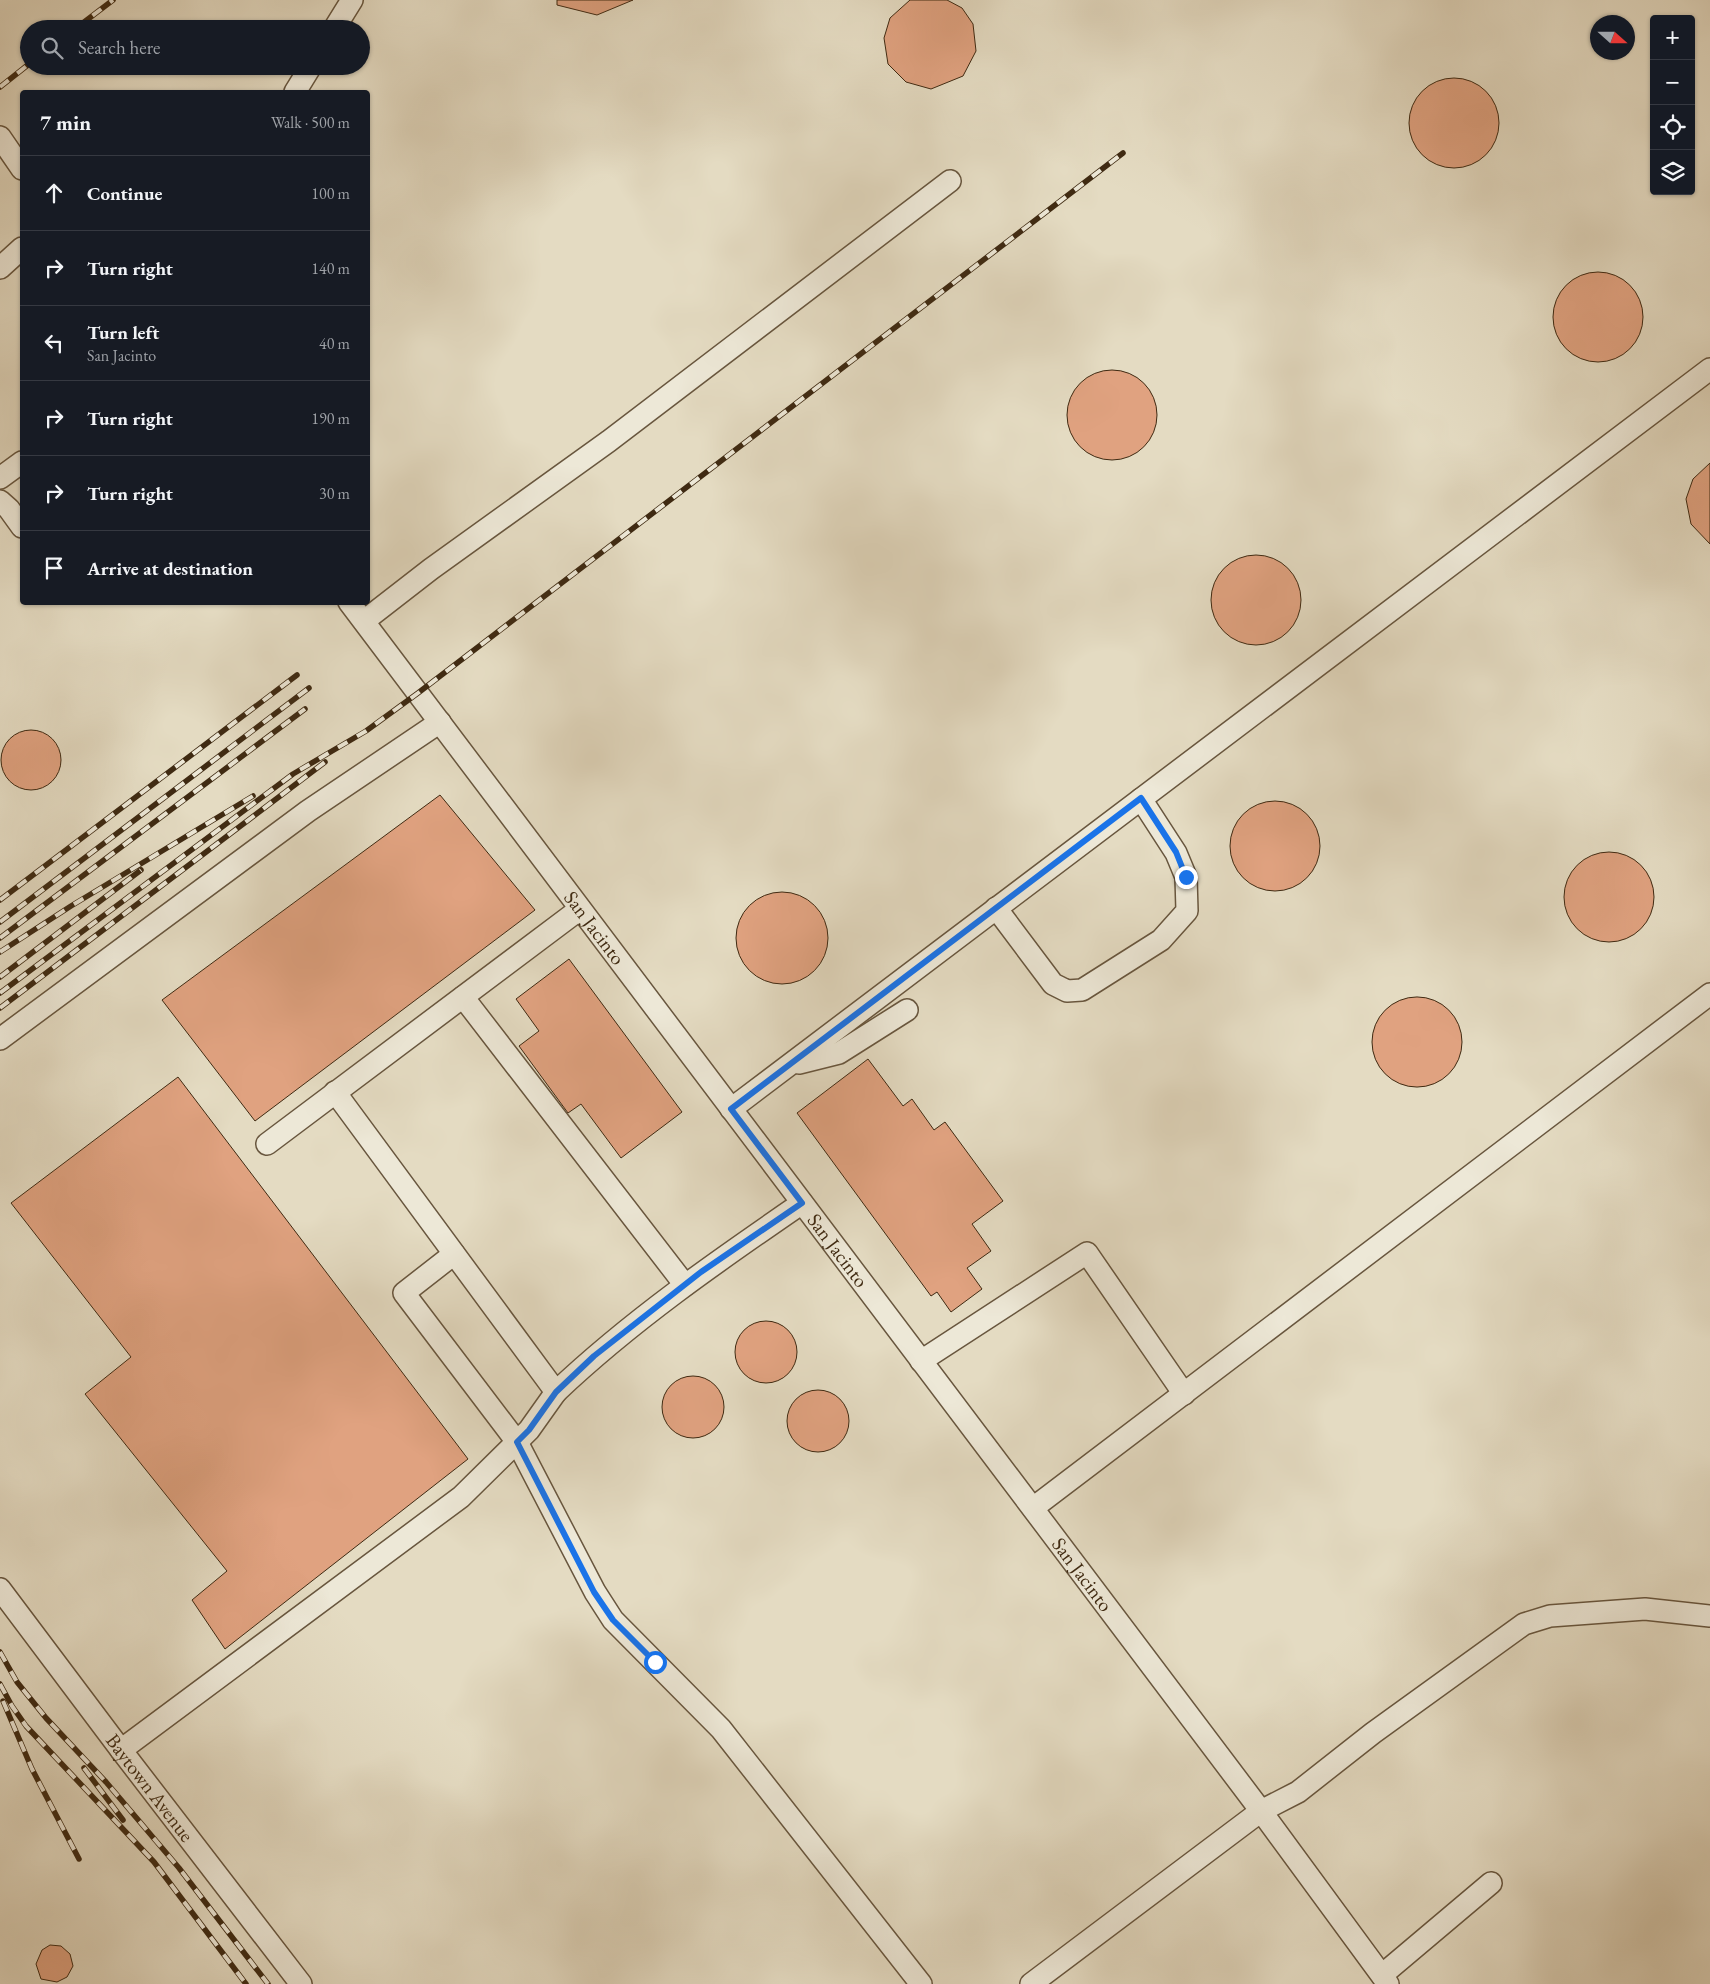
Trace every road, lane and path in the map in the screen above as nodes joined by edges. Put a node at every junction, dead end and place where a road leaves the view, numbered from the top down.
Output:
1 (352, 0) edge
2 (340, 20) edge
3 (305, 75) edge
4 (296, 90) edge
5 (0, 137) edge
6 (20, 166) edge
7 (950, 181) dead end
8 (20, 250) edge
9 (0, 268) edge
10 (1710, 369) edge
11 (20, 463) edge
12 (0, 478) edge
13 (0, 501) edge
14 (20, 524) edge
15 (351, 605) edge
16 (364, 621) junction
17 (440, 722) junction
18 (1141, 798) junction
19 (996, 908) junction
20 (580, 909) junction
21 (1710, 994) edge
22 (463, 996) junction
23 (908, 1010) dead end
24 (0, 1039) edge
25 (789, 1065) junction
26 (335, 1092) junction
27 (731, 1109) junction
28 (267, 1144) dead end
29 (802, 1203) junction
30 (454, 1254) junction
31 (685, 1286) junction
32 (921, 1361) junction
33 (556, 1392) junction
34 (1184, 1394) junction
35 (517, 1442) junction
36 (1033, 1508) junction
37 (0, 1589) edge
38 (1710, 1616) edge
39 (121, 1750) junction
40 (1261, 1811) junction
41 (1490, 1883) dead end
42 (1385, 1979) edge
43 (301, 1984) edge
44 (921, 1984) edge
45 (1031, 1984) edge

1 - 2 street
3 - 4 street
5 - 6 street
7 - 16 street
8 - 9 street
10 - 18 street
11 - 12 street
13 - 14 street
15 - 16 street, San Jacinto
16 - 17 street, San Jacinto
17 - 20 street, San Jacinto
17 - 24 street
18 - 19 street
18 - 19 street
19 - 25 street
20 - 22 street
20 - 27 street, San Jacinto
21 - 34 street
22 - 26 street
22 - 31 street
23 - 25 street
25 - 27 street
26 - 28 street
26 - 30 street
27 - 29 street, San Jacinto
29 - 31 street
29 - 32 street, San Jacinto
30 - 33 street
30 - 35 street
31 - 33 street
32 - 34 street
32 - 36 street, San Jacinto
33 - 35 street
34 - 36 street
35 - 39 street
35 - 44 street
36 - 40 street, San Jacinto
37 - 39 street, Baytown Avenue
38 - 40 street
39 - 43 street, Baytown Avenue
40 - 42 street, San Jacinto
40 - 45 street
41 - 42 street

